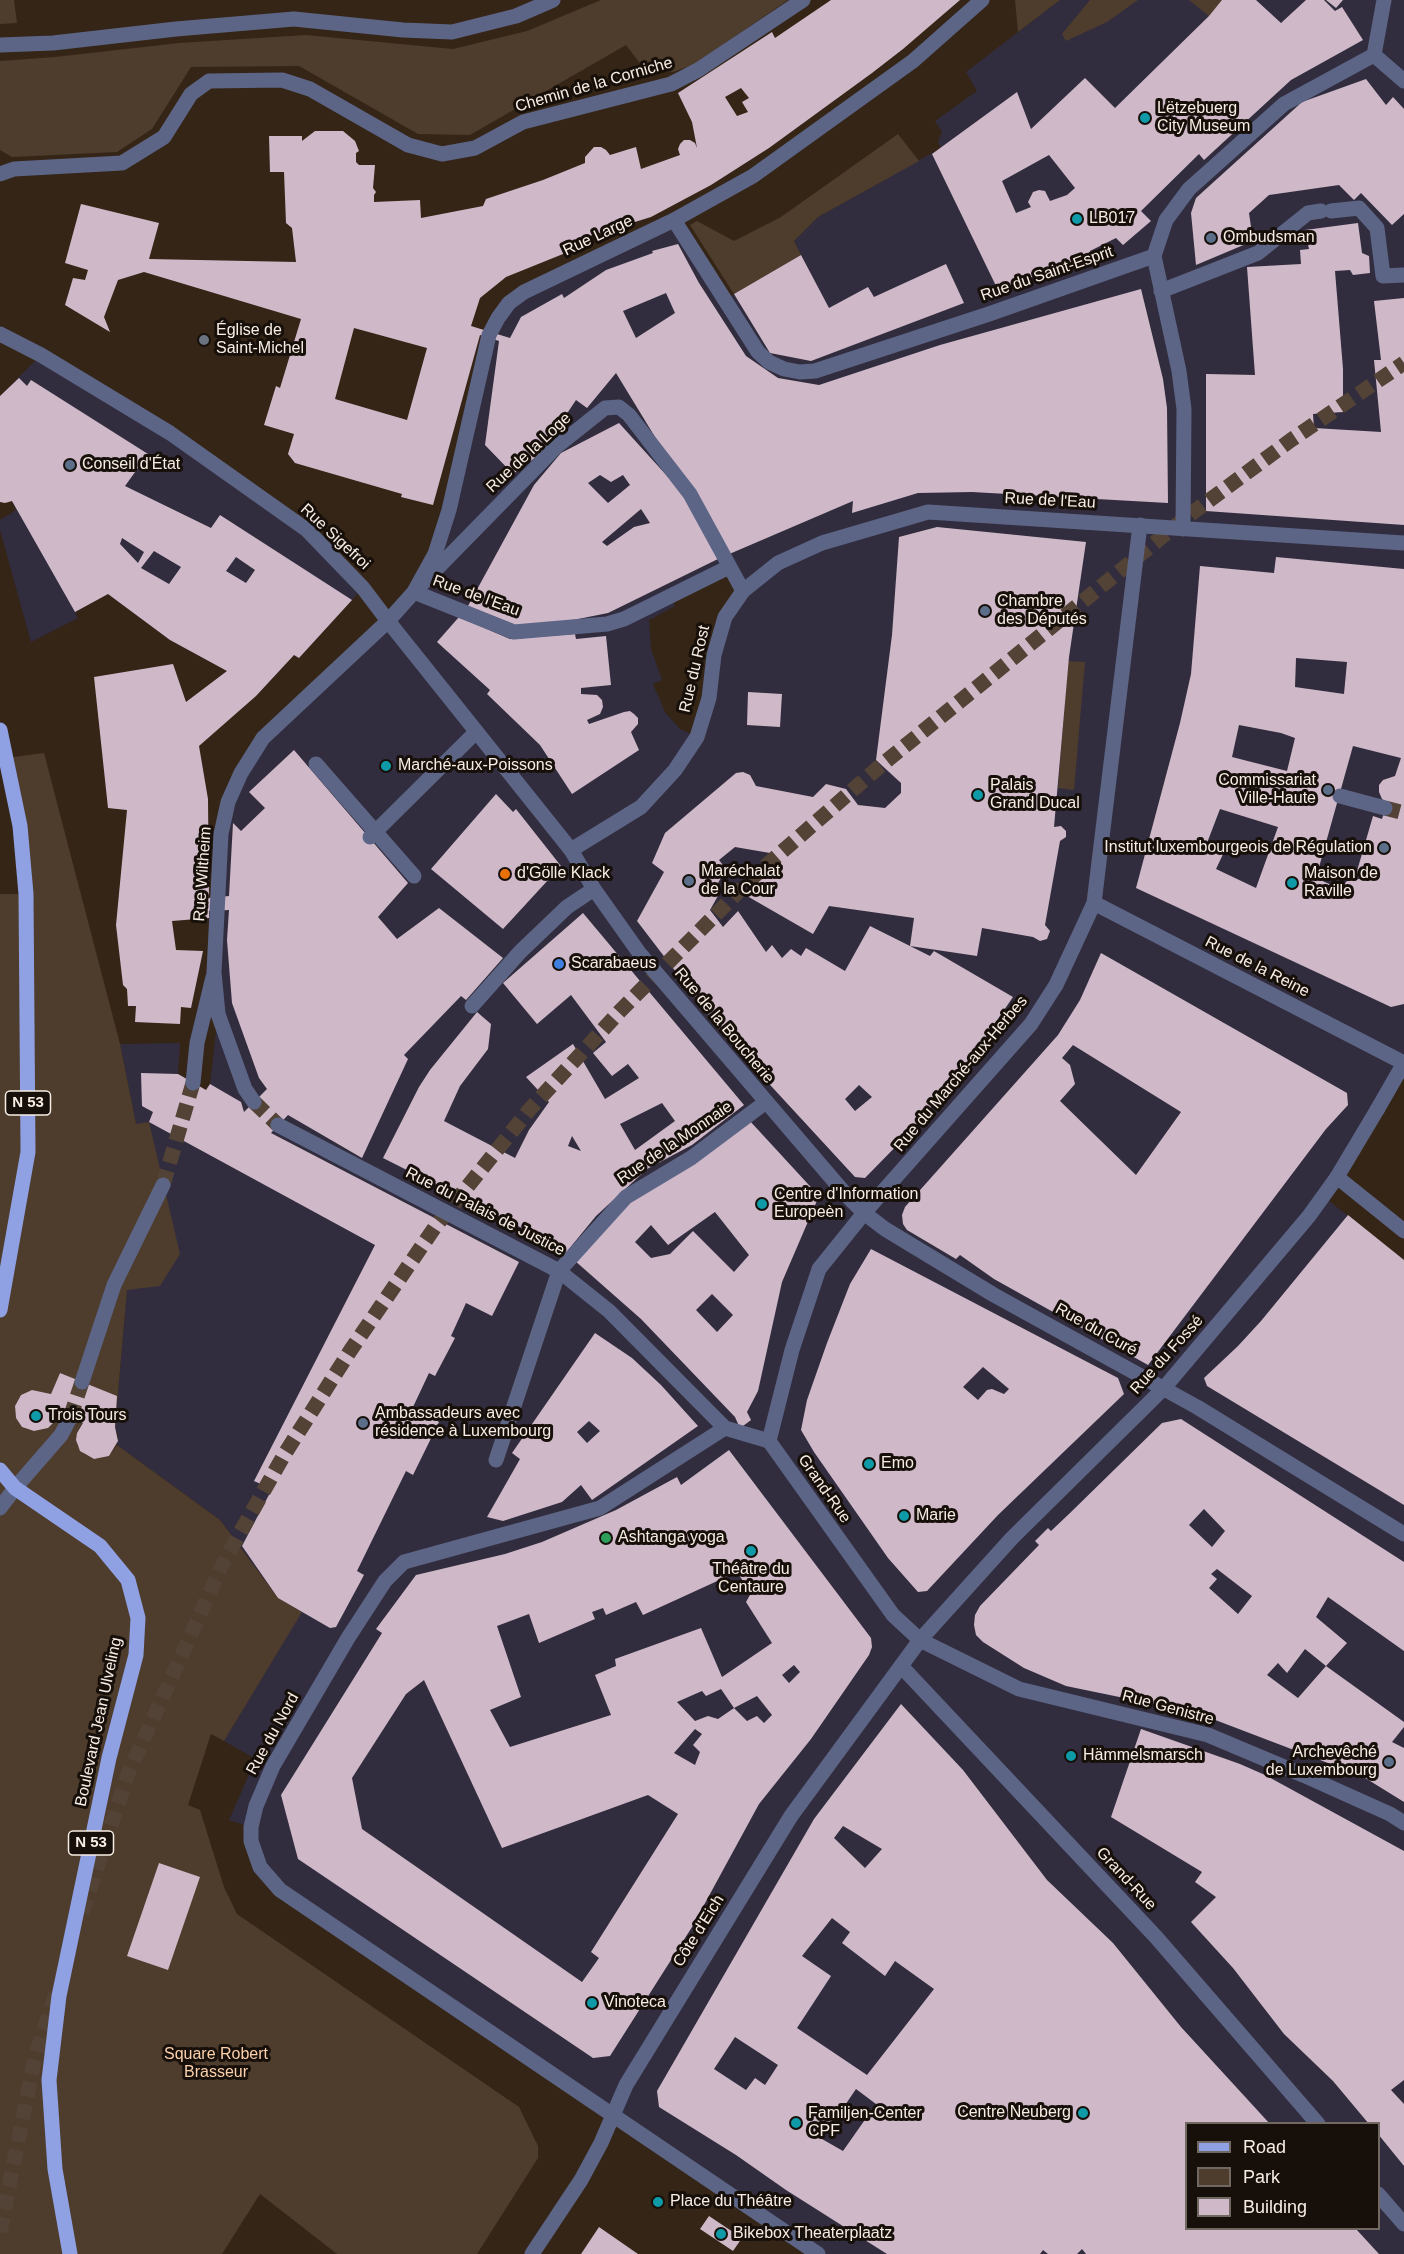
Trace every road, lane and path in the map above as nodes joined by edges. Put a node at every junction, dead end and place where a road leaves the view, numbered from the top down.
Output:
1 (553, 0) edge
2 (803, 0) edge
3 (982, 0) edge
4 (1384, 0) edge
5 (0, 45) edge
6 (1374, 55) junction
7 (1404, 81) edge
8 (0, 174) edge
9 (674, 220) junction
10 (1154, 256) junction
11 (1404, 275) edge
12 (1161, 291) junction
13 (0, 334) edge
14 (1140, 525) junction
15 (1183, 529) junction
16 (1404, 543) edge
17 (729, 567) junction
18 (743, 591) junction
19 (414, 592) junction
20 (725, 617) joint
21 (388, 621) junction
22 (0, 730) edge
23 (476, 732) junction
24 (316, 764) dead end
25 (1340, 796) dead end
26 (1385, 808) tunnel mouth
27 (372, 835) junction
28 (571, 850) junction
29 (414, 876) dead end
30 (594, 889) junction
31 (1094, 903) junction
32 (214, 972) junction
33 (472, 1006) dead end
34 (1404, 1063) edge
35 (193, 1083) tunnel mouth
36 (254, 1102) tunnel mouth
37 (766, 1102) junction
38 (278, 1125) tunnel mouth
39 (1337, 1177) junction
40 (163, 1185) tunnel mouth
41 (864, 1213) junction
42 (1404, 1231) edge
43 (559, 1270) junction
44 (0, 1310) edge
45 (82, 1382) tunnel mouth
46 (1164, 1388) junction
47 (70, 1418) tunnel mouth
48 (725, 1428) junction
49 (769, 1441) junction
50 (496, 1460) dead end
51 (0, 1470) edge
52 (15, 1488) junction
53 (0, 1508) edge
54 (1404, 1533) edge
55 (920, 1641) junction
56 (901, 1666) junction
57 (1404, 1823) edge
58 (614, 2115) junction
59 (1316, 2122) edge
60 (1380, 2196) edge
61 (1404, 2224) edge
62 (70, 2254) edge
63 (532, 2254) edge
64 (818, 2254) edge

1 - 5 street
2 - 8 street, Chemin de la Corniche
3 - 9 street, Rue Large
4 - 6 street
6 - 7 street
6 - 10 street
9 - 10 street, Rue du Saint-Esprit
9 - 19 street, Rue Large
10 - 12 street
11 - 12 street
12 - 15 street
13 - 21 street, Rue Sigefroi
14 - 15 street, Rue de l'Eau
14 - 18 street, Rue de l'Eau
14 - 31 street, Rue du Marché-aux-Herbes
15 - 16 street, Rue de l'Eau
17 - 18 street, Rue de la Loge
17 - 19 street, Rue de l'Eau
17 - 19 street, Rue de la Loge
18 - 20 street, Rue de l'Eau
19 - 21 street, Rue Large
20 - 28 street, Rue du Rost
21 - 23 street, Rue Sigefroi
21 - 32 street, Rue Wiltheim
22 - 44 main road, N 53
23 - 27 street
23 - 28 street, Rue Sigefroi
24 - 27 street
25 - 26 street
27 - 29 street
28 - 30 street, Rue de la Boucherie
30 - 33 street
30 - 37 street, Rue de la Boucherie
31 - 34 street, Rue de la Reine
31 - 41 street, Rue du Marché-aux-Herbes
32 - 35 street, Rue Wiltheim
32 - 36 street
34 - 39 street, Rue du Fossé
37 - 41 street, Rue de la Boucherie
37 - 43 street, Rue de la Monnaie
38 - 43 street, Rue du Palais de Justice
39 - 42 street
39 - 46 street, Rue du Fossé
40 - 45 street
41 - 46 street, Rue du Curé
41 - 49 street, Rue du Marché-aux-Herbes
43 - 48 street, Rue du Palais de Justice
43 - 50 street
46 - 54 street, Rue du Curé
46 - 55 street, Rue du Fossé
47 - 52 street
48 - 49 street, Rue du Palais de Justice
48 - 58 street, Rue du Nord
49 - 55 street, Grand-Rue
51 - 52 main road, Boulevard Jean Ulveling / N 53
52 - 53 street
52 - 62 main road, Boulevard Jean Ulveling / N 53
55 - 56 street, Côte d'Eich
55 - 57 street, Rue Genistre
56 - 58 street, Côte d'Eich
56 - 59 street, Grand-Rue
58 - 63 street, Côte d'Eich
58 - 64 street
60 - 61 street

